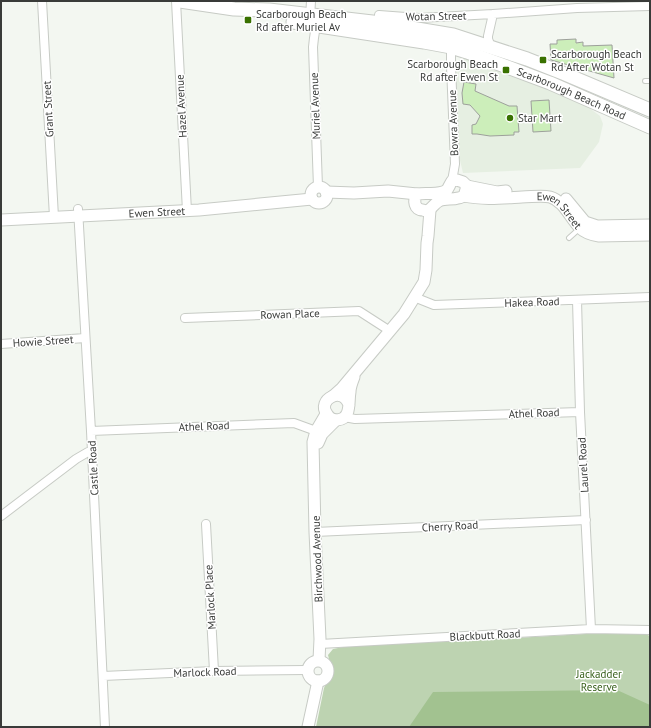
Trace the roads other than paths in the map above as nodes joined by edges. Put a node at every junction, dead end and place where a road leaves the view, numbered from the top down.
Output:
1 (42, 1) edge
2 (176, 1) edge
3 (180, 1) edge
4 (311, 1) edge
5 (577, 4) edge
6 (650, 6) edge
7 (493, 14) junction
8 (379, 15) dead end
9 (312, 22) junction
10 (452, 41) junction
11 (491, 47) junction
12 (599, 88) junction
13 (650, 104) edge
14 (650, 110) edge
15 (650, 127) edge
16 (454, 164) junction
17 (452, 181) junction
18 (465, 188) junction
19 (318, 194) junction
20 (417, 194) junction
21 (187, 208) junction
22 (422, 208) junction
23 (78, 212) junction
24 (1, 213) edge
25 (54, 214) junction
26 (1, 220) edge
27 (583, 225) junction
28 (650, 225) edge
29 (650, 235) edge
30 (568, 238) dead end
31 (414, 297) junction
32 (650, 297) edge
33 (577, 300) junction
34 (185, 318) dead end
35 (390, 331) junction
36 (85, 338) junction
37 (1, 344) edge
38 (357, 370) junction
39 (333, 396) junction
40 (580, 412) junction
41 (341, 413) junction
42 (316, 430) junction
43 (91, 431) junction
44 (92, 451) junction
45 (314, 458) junction
46 (1, 516) edge
47 (586, 520) junction
48 (206, 524) dead end
49 (315, 532) junction
50 (591, 629) junction
51 (650, 630) edge
52 (320, 644) junction
53 (319, 660) junction
54 (307, 670) junction
55 (214, 671) junction
56 (103, 676) junction
57 (318, 681) junction
58 (105, 727) edge
59 (308, 727) edge

1 - 25 street, Grant Street
2 - 21 street, Hazel Avenue
3 - 9 main road, Scarborough Beach Road
4 - 9 street, Muriel Avenue
5 - 6 street, Wotan Street
5 - 7 street, Wotan Street
7 - 8 street, Wotan Street
7 - 11 street
9 - 10 main road, Scarborough Beach Road
9 - 19 street, Muriel Avenue
10 - 11 main road, Scarborough Beach Road
10 - 15 main road, Scarborough Beach Road
10 - 16 street, Bowra Avenue
11 - 12 main road, Scarborough Beach Road
12 - 13 main road
12 - 14 main road, Scarborough Beach Road
16 - 17 street, Bowra Avenue
16 - 18 street, Bowra Avenue
17 - 18 main road, Ewen Street
17 - 20 main road, Ewen Street
18 - 22 main road, Ewen Street
18 - 27 main road, Ewen Street
19 - 20 main road, Ewen Street
19 - 21 main road, Ewen Street
19 - 22 main road, Ewen Street
20 - 22 main road
21 - 23 main road, Ewen Street
22 - 31 main road, Birchwood Avenue
23 - 25 main road, Ewen Street
23 - 36 street, Castle Road
24 - 25 main road, Ewen Street
25 - 26 main road, Ewen Street
27 - 28 main road, Ewen Street
27 - 29 main road, Ewen Street
27 - 30 lane
31 - 33 street, Hakea Road
31 - 35 main road, Birchwood Avenue
32 - 33 street, Hakea Road
33 - 40 street, Laurel Road
34 - 35 street, Rowan Place
35 - 38 main road, Birchwood Avenue
36 - 37 street, Howie Street
36 - 43 street, Castle Road
38 - 39 main road, Birchwood Avenue
38 - 41 main road, Birchwood Avenue
39 - 41 main road
39 - 41 main road, Birchwood Avenue
40 - 41 street, Athel Road
40 - 47 street, Laurel Road
41 - 42 main road, Birchwood Avenue
41 - 45 main road, Birchwood Avenue
42 - 43 street, Athel Road
42 - 45 main road, Birchwood Avenue
43 - 44 street, Castle Road
44 - 46 street
44 - 56 street, Castle Road
45 - 49 main road, Birchwood Avenue
47 - 49 street, Cherry Road
47 - 50 street, Laurel Road
48 - 55 street, Marlock Place
49 - 52 main road, Birchwood Avenue
50 - 51 street, Blackbutt Road
50 - 52 street, Blackbutt Road
52 - 53 main road, Birchwood Avenue
53 - 54 main road
53 - 57 main road
54 - 55 street, Marlock Road
54 - 57 main road
55 - 56 street, Marlock Road
56 - 58 street, Castle Road
57 - 59 main road

